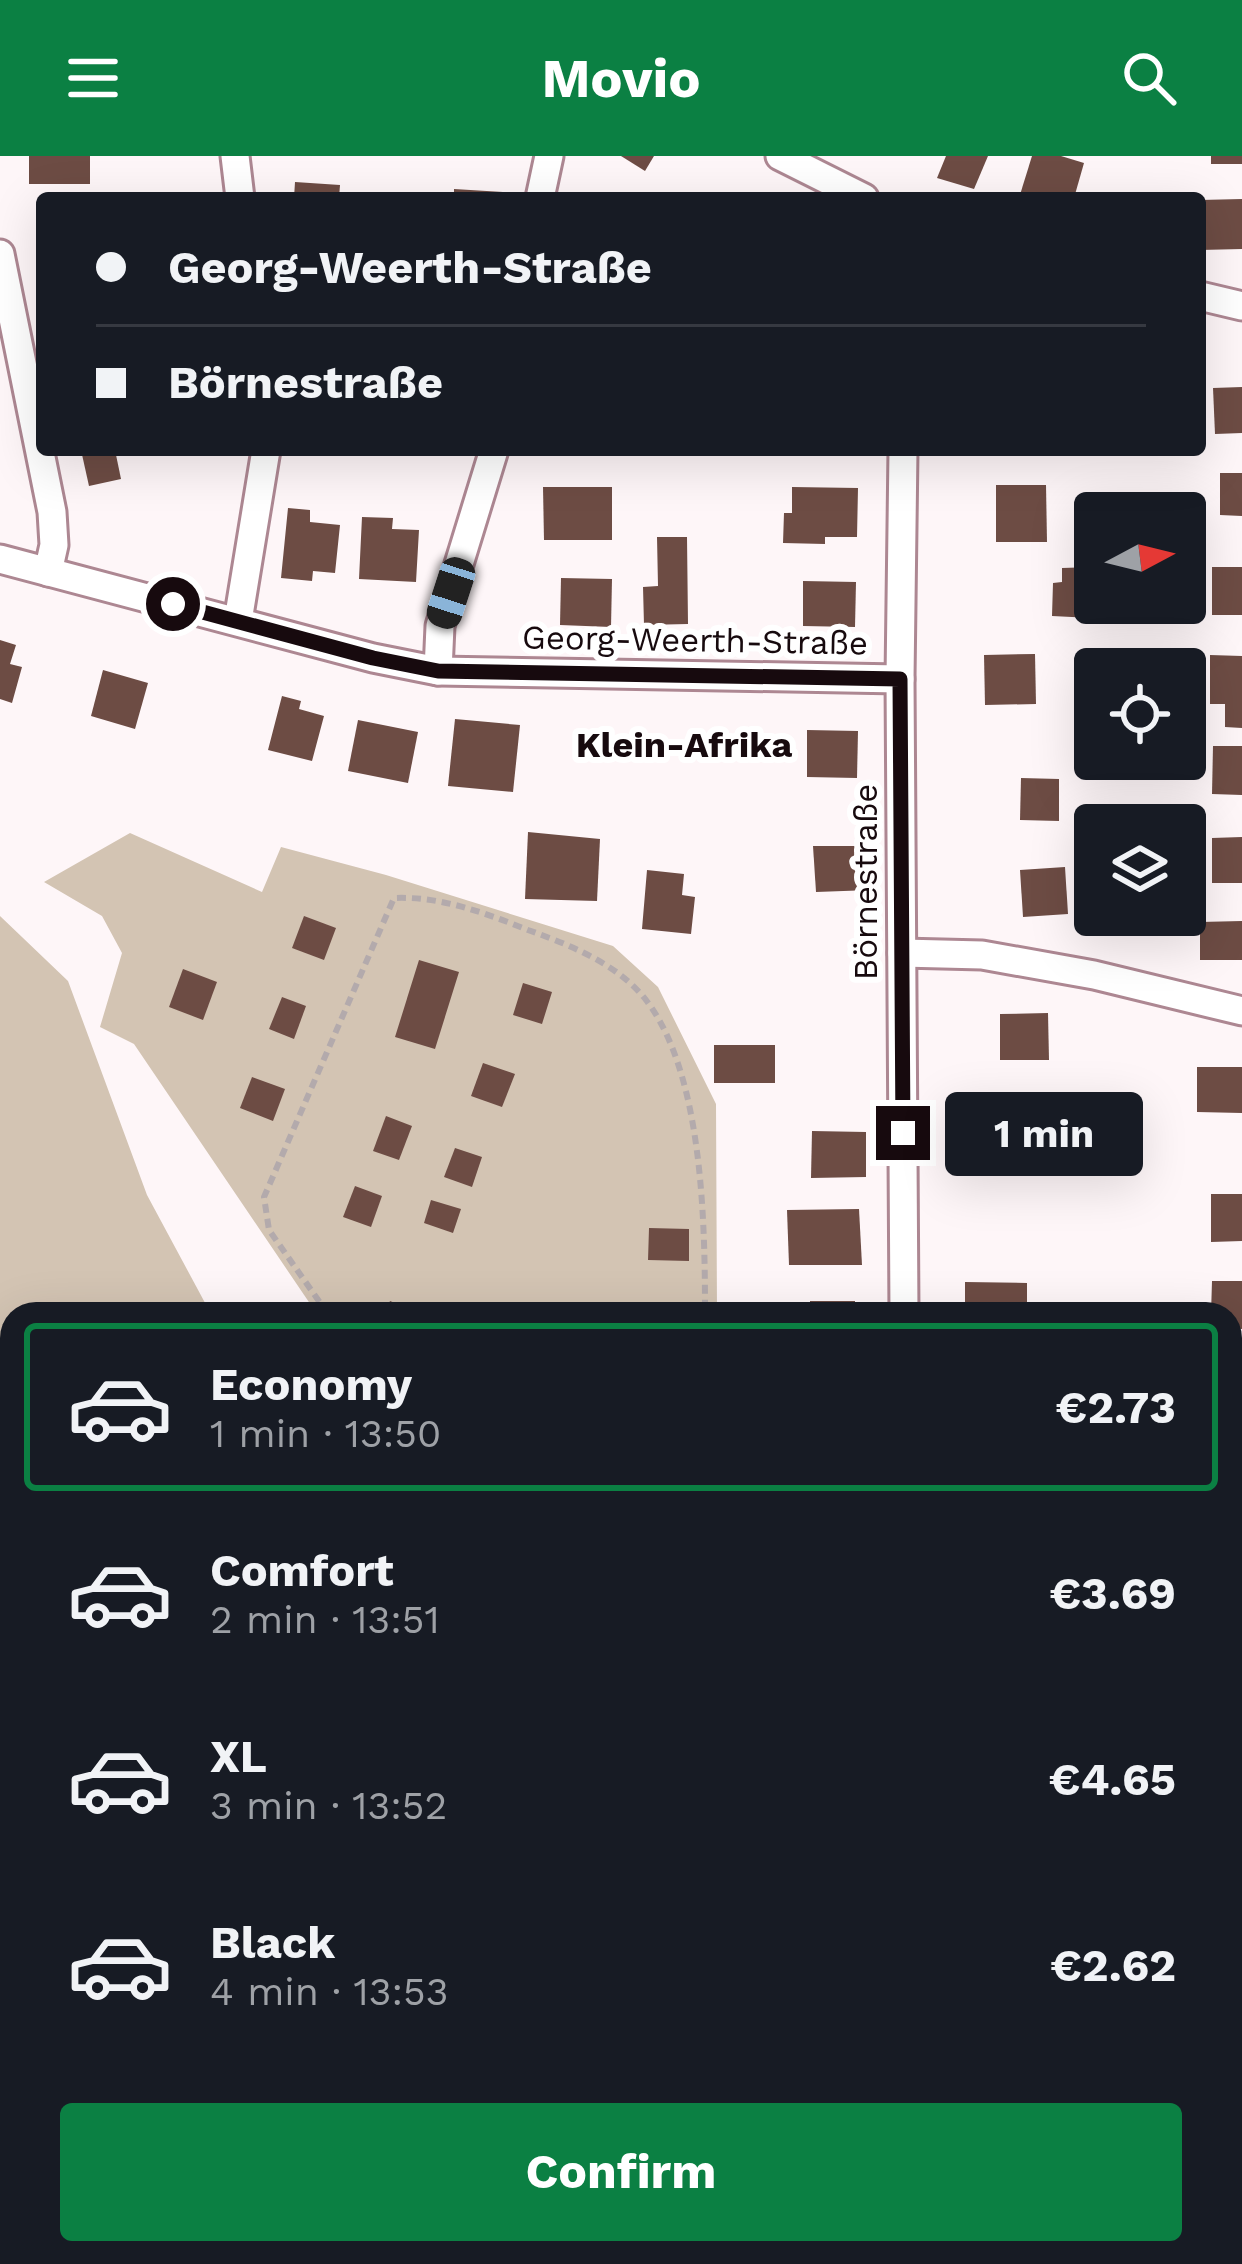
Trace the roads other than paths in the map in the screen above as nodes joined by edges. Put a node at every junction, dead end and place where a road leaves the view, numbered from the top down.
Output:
1 (236, 156) edge
2 (549, 156) edge
3 (780, 156) edge
4 (239, 192) edge
5 (541, 192) edge
6 (852, 192) edge
7 (0, 254) edge
8 (1206, 297) edge
9 (1242, 306) edge
10 (36, 433) edge
11 (41, 456) edge
12 (265, 456) edge
13 (492, 456) edge
14 (903, 456) edge
15 (0, 559) edge
16 (48, 572) junction
17 (238, 621) junction
18 (438, 671) junction
19 (900, 679) junction
20 (902, 953) junction
21 (1242, 1011) edge
22 (904, 1302) edge

1 - 4 street
2 - 5 street
3 - 6 street
7 - 10 street
8 - 9 street
11 - 16 street
12 - 17 street
13 - 18 street
14 - 19 street, Börnestraße
15 - 16 street, Georg-Weerth-Straße
16 - 17 street, Georg-Weerth-Straße
17 - 18 street, Georg-Weerth-Straße
18 - 19 street, Georg-Weerth-Straße
19 - 20 street, Börnestraße
20 - 21 street
20 - 22 street, Börnestraße

